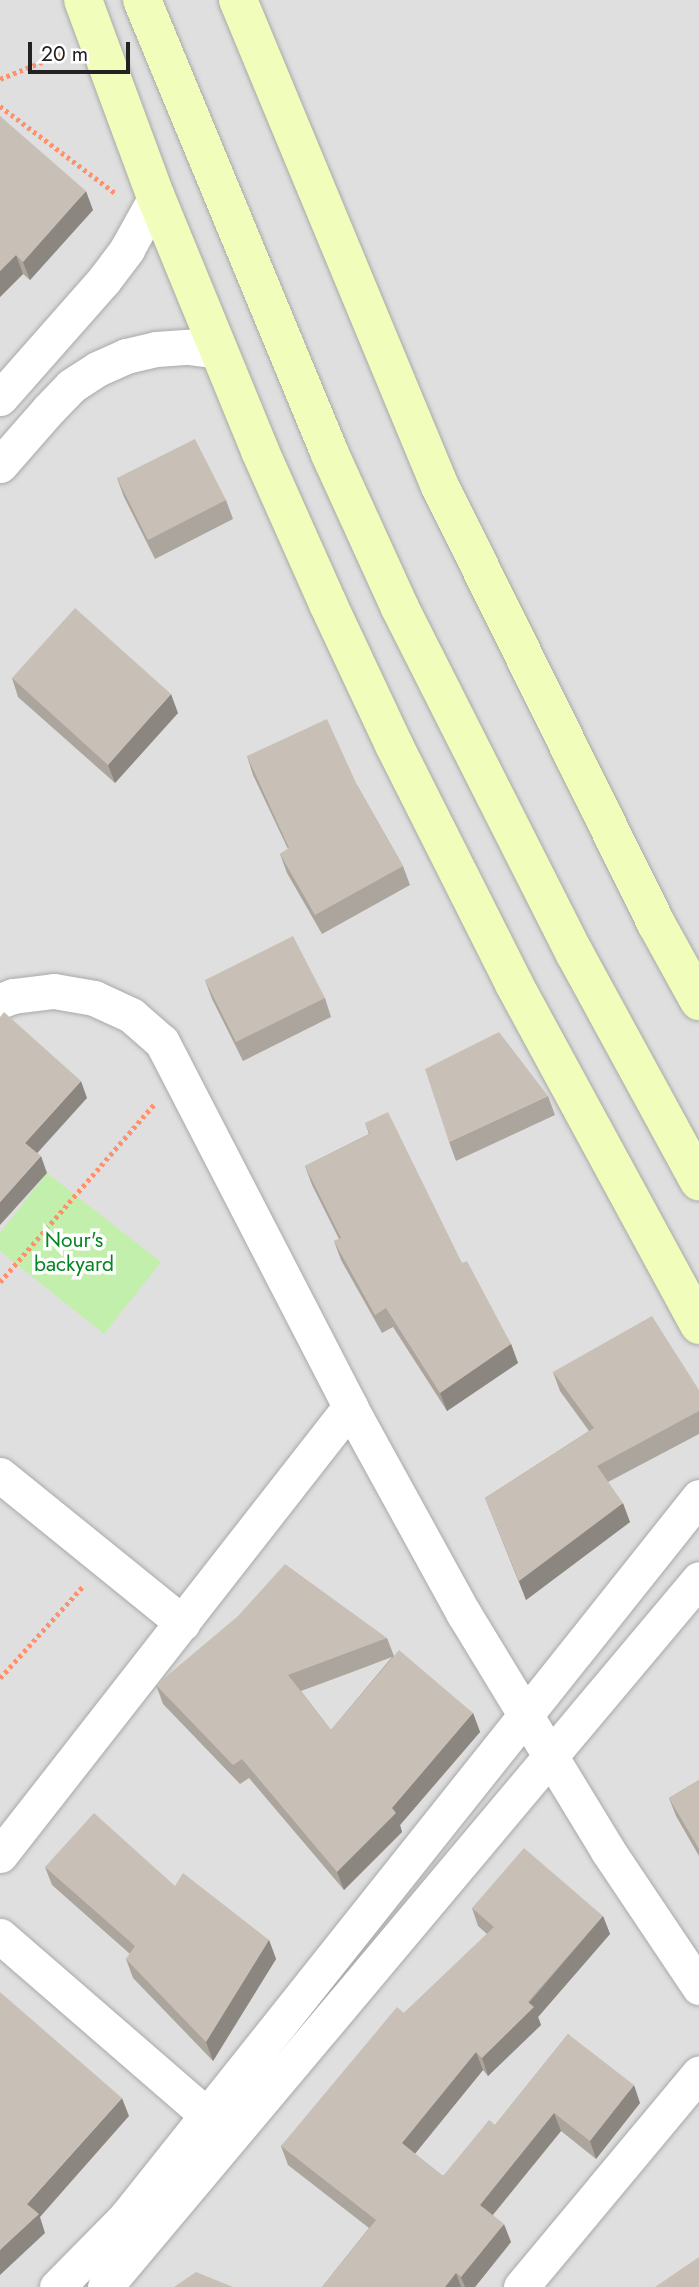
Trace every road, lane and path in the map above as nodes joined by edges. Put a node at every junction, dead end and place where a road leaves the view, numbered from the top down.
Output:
1 (83, 0) edge
2 (142, 0) edge
3 (238, 0) edge
4 (98, 39) junction
5 (0, 79) edge
6 (0, 106) edge
7 (151, 207) junction
8 (219, 351) junction
9 (0, 398) edge
10 (0, 465) edge
11 (699, 1000) edge
12 (0, 1001) edge
13 (180, 1075) junction
14 (699, 1181) edge
15 (0, 1282) edge
16 (699, 1325) edge
17 (350, 1407) junction
18 (0, 1475) edge
19 (699, 1497) edge
20 (106, 1561) junction
21 (699, 1579) edge
22 (183, 1623) junction
23 (0, 1678) edge
24 (524, 1716) junction
25 (549, 1757) junction
26 (0, 1854) edge
27 (0, 1936) edge
28 (699, 1987) edge
29 (699, 2073) edge
30 (207, 2115) junction
31 (57, 2287) edge
32 (105, 2287) edge
33 (521, 2287) edge

1 - 4 main road
2 - 14 main road
3 - 11 main road
4 - 5 path
4 - 7 main road
6 - 7 path
7 - 8 main road
7 - 9 street
8 - 10 street
8 - 16 main road
12 - 13 street
13 - 15 path
13 - 17 street
17 - 22 street
17 - 24 street
18 - 20 street
19 - 24 street
20 - 22 street
20 - 23 path
21 - 25 street
22 - 26 street
24 - 25 street
24 - 30 street
25 - 28 street
25 - 32 street
27 - 30 street
29 - 33 street
30 - 31 street

